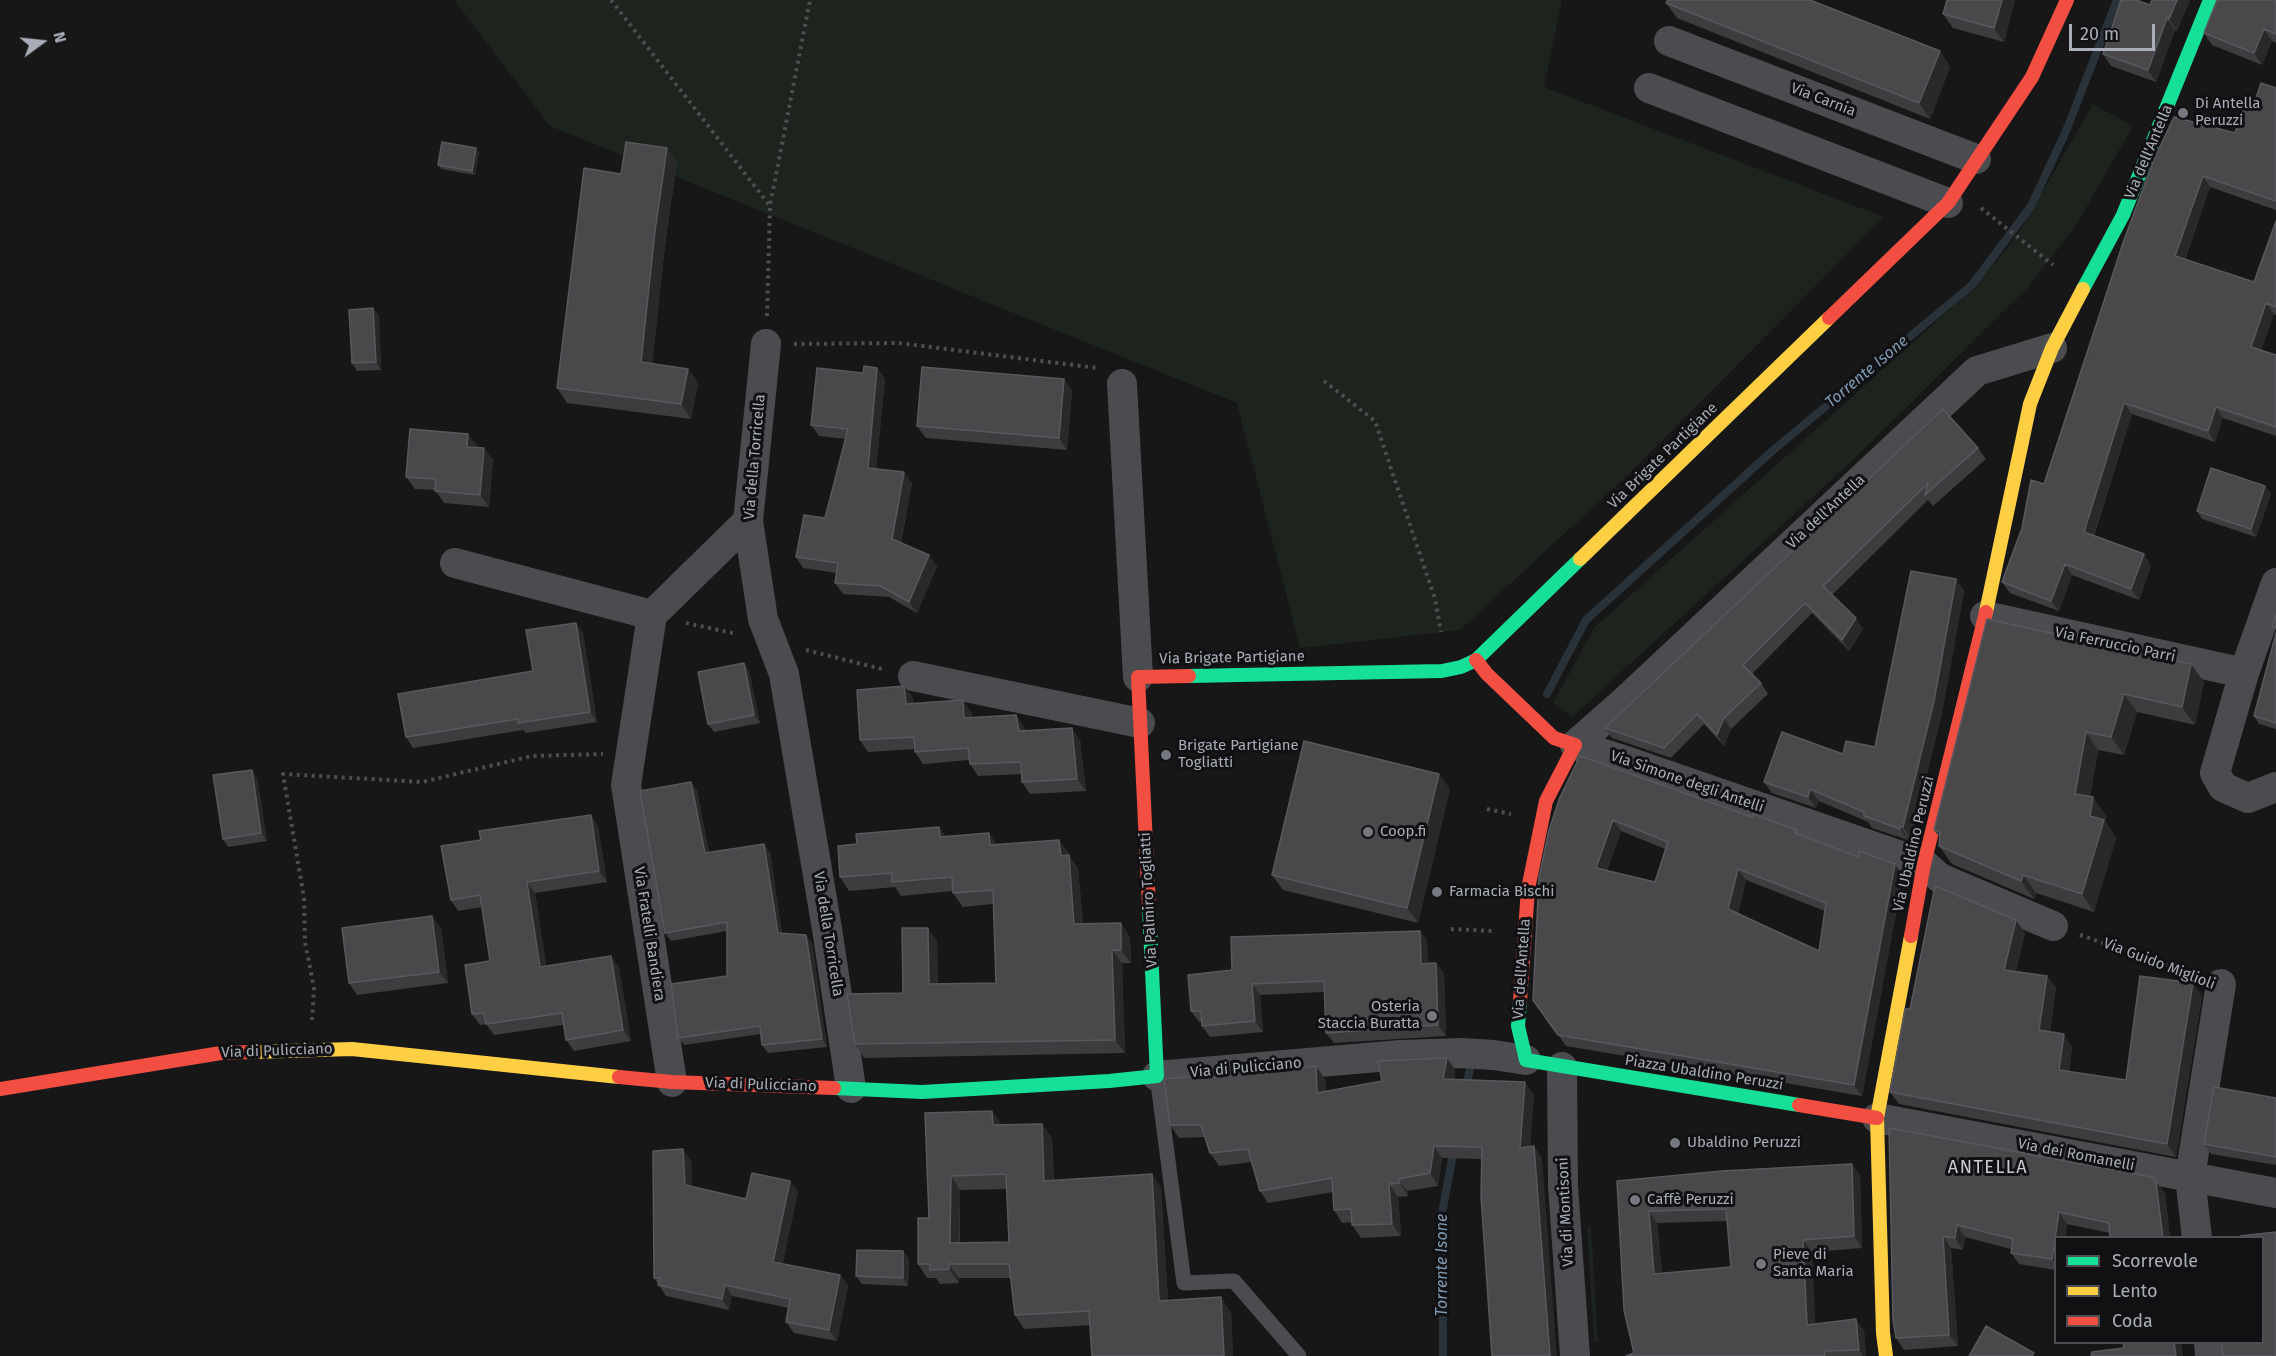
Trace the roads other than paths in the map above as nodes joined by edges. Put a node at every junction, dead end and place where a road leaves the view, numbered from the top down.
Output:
1 (2067, 0) edge
2 (2210, 0) edge
3 (1669, 41) dead end
4 (1649, 88) dead end
5 (1976, 159) junction
6 (1948, 203) junction
7 (766, 344) road end
8 (2052, 348) junction
9 (1122, 384) road end
10 (748, 521) junction
11 (455, 563) dead end
12 (2276, 583) edge
13 (652, 615) junction
14 (1985, 616) junction
15 (1476, 660) junction
16 (2244, 673) junction
17 (913, 676) road end
18 (1138, 677) junction
19 (1140, 723) junction
20 (1575, 745) junction
21 (2276, 787) edge
22 (1924, 864) junction
23 (2053, 926) road end
24 (2221, 984) road end
25 (1526, 1060) junction
26 (1562, 1067) junction
27 (1157, 1076) junction
28 (672, 1082) junction
29 (851, 1088) junction
30 (0, 1089) edge
31 (1876, 1118) junction
32 (2190, 1177) junction
33 (2276, 1193) edge
34 (2197, 1236) edge
35 (1299, 1356) edge
36 (1575, 1356) edge
37 (1886, 1356) edge

1 - 5 street, Via Brigate Partigiane
2 - 8 street, Via dell'Antella
3 - 5 street, Via Carnia
4 - 6 street
5 - 6 street, Via Brigate Partigiane
6 - 15 street, Via Brigate Partigiane
7 - 10 street, Via della Torricella
8 - 14 street, Via Ubaldino Peruzzi
8 - 20 street, Via dell'Antella
9 - 18 street, Via Palmiro Togliatti
10 - 13 street
10 - 29 street, Via della Torricella
11 - 13 street
12 - 16 street
13 - 28 street, Via Fratelli Bandiera
14 - 16 street, Via Ferruccio Parri
14 - 22 street, Via Ubaldino Peruzzi
15 - 18 street, Via Brigate Partigiane
15 - 20 street, Via Simone degli Antelli
16 - 21 street
17 - 19 street
18 - 19 street, Via Palmiro Togliatti
19 - 27 street, Via Palmiro Togliatti
20 - 22 street, Via Simone degli Antelli
20 - 25 street, Via dell'Antella
22 - 23 street
22 - 31 street, Via Ubaldino Peruzzi
24 - 32 street, Via Guido Miglioli
25 - 26 street, Piazza Ubaldino Peruzzi
25 - 27 street, Via di Pulicciano
26 - 31 street, Piazza Ubaldino Peruzzi
26 - 36 street, Via di Montisoni
27 - 29 street, Via di Pulicciano
27 - 35 lane
28 - 29 street, Via di Pulicciano
28 - 30 street, Via di Pulicciano
31 - 32 street, Via dei Romanelli
31 - 37 street, Via Ubaldino Peruzzi
32 - 33 street, Via dei Romanelli
32 - 34 street, Via Guido Miglioli

